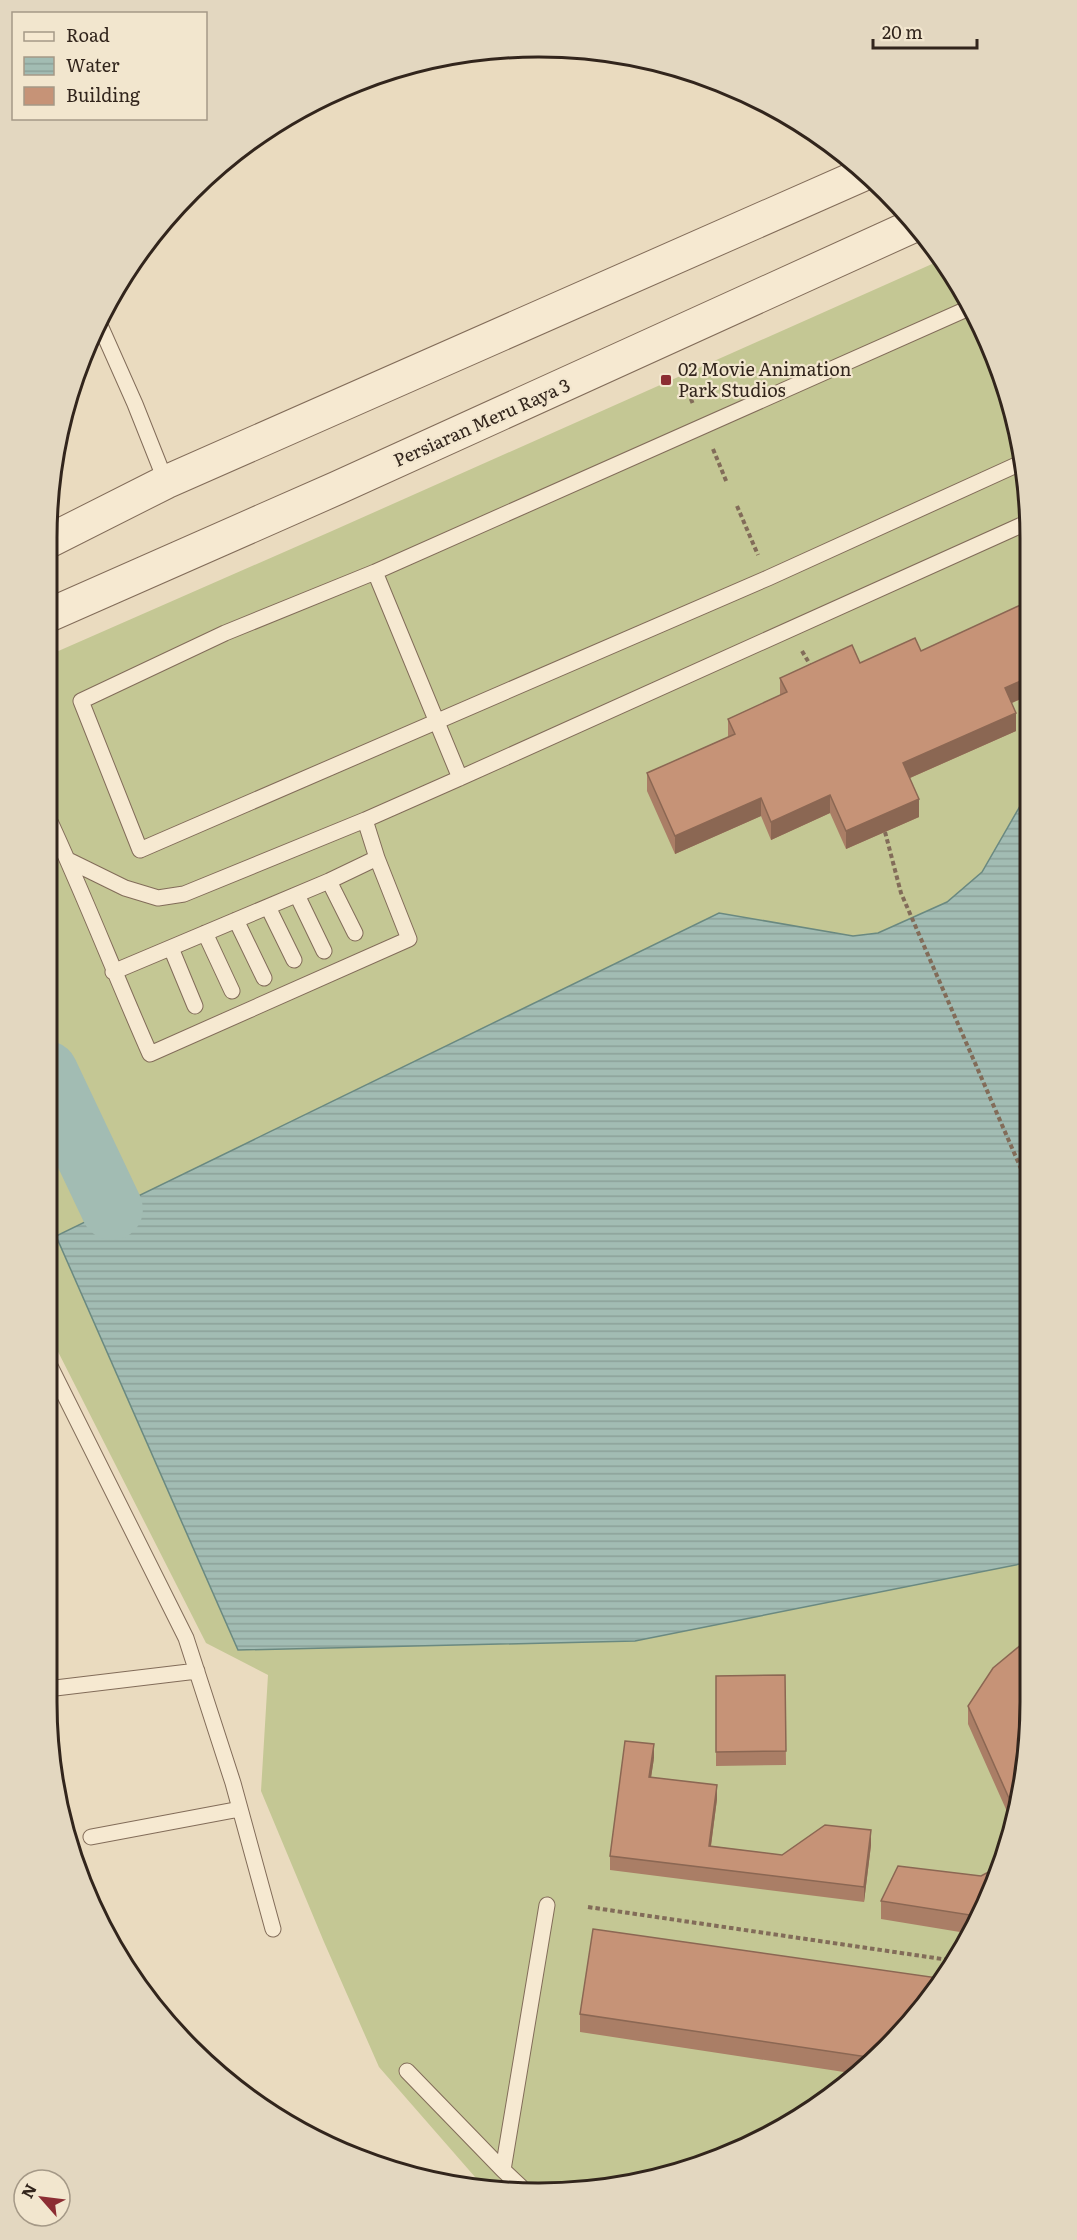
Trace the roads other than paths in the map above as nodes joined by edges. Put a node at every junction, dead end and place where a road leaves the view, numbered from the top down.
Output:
1 (857, 177) edge
2 (907, 229) edge
3 (962, 311) edge
4 (104, 333) edge
5 (1014, 466) edge
6 (166, 482) junction
7 (1020, 526) edge
8 (57, 536) edge
9 (375, 572) junction
10 (57, 611) edge
11 (437, 722) junction
12 (460, 778) junction
13 (365, 820) junction
14 (57, 838) edge
15 (377, 858) junction
16 (68, 860) junction
17 (329, 881) junction
18 (297, 895) junction
19 (268, 907) junction
20 (236, 920) junction
21 (205, 933) junction
22 (355, 933) dead end
23 (171, 948) junction
24 (324, 951) dead end
25 (294, 960) dead end
26 (113, 972) junction
27 (264, 978) dead end
28 (232, 991) dead end
29 (195, 1006) dead end
30 (57, 1382) edge
31 (197, 1671) junction
32 (57, 1688) edge
33 (240, 1809) junction
34 (91, 1837) dead end
35 (547, 1905) dead end
36 (273, 1929) dead end
37 (407, 2071) dead end
38 (503, 2170) junction
39 (516, 2182) edge

1 - 6 street
2 - 10 street, Persiaran Meru Raya 3
3 - 9 lane
4 - 6 lane
5 - 11 lane
6 - 8 street
7 - 12 lane
9 - 11 lane
9 - 11 lane
11 - 12 lane
12 - 13 lane
13 - 15 lane
13 - 16 lane
14 - 16 lane
15 - 17 lane
15 - 26 lane
16 - 26 lane
17 - 18 lane
17 - 22 lane
18 - 19 lane
18 - 24 lane
19 - 20 lane
19 - 25 lane
20 - 21 lane
20 - 27 lane
21 - 23 lane
21 - 28 lane
23 - 26 lane
23 - 29 lane
30 - 31 lane
31 - 32 lane
31 - 33 lane
33 - 34 lane
33 - 36 lane
35 - 38 lane
37 - 38 lane
38 - 39 lane

